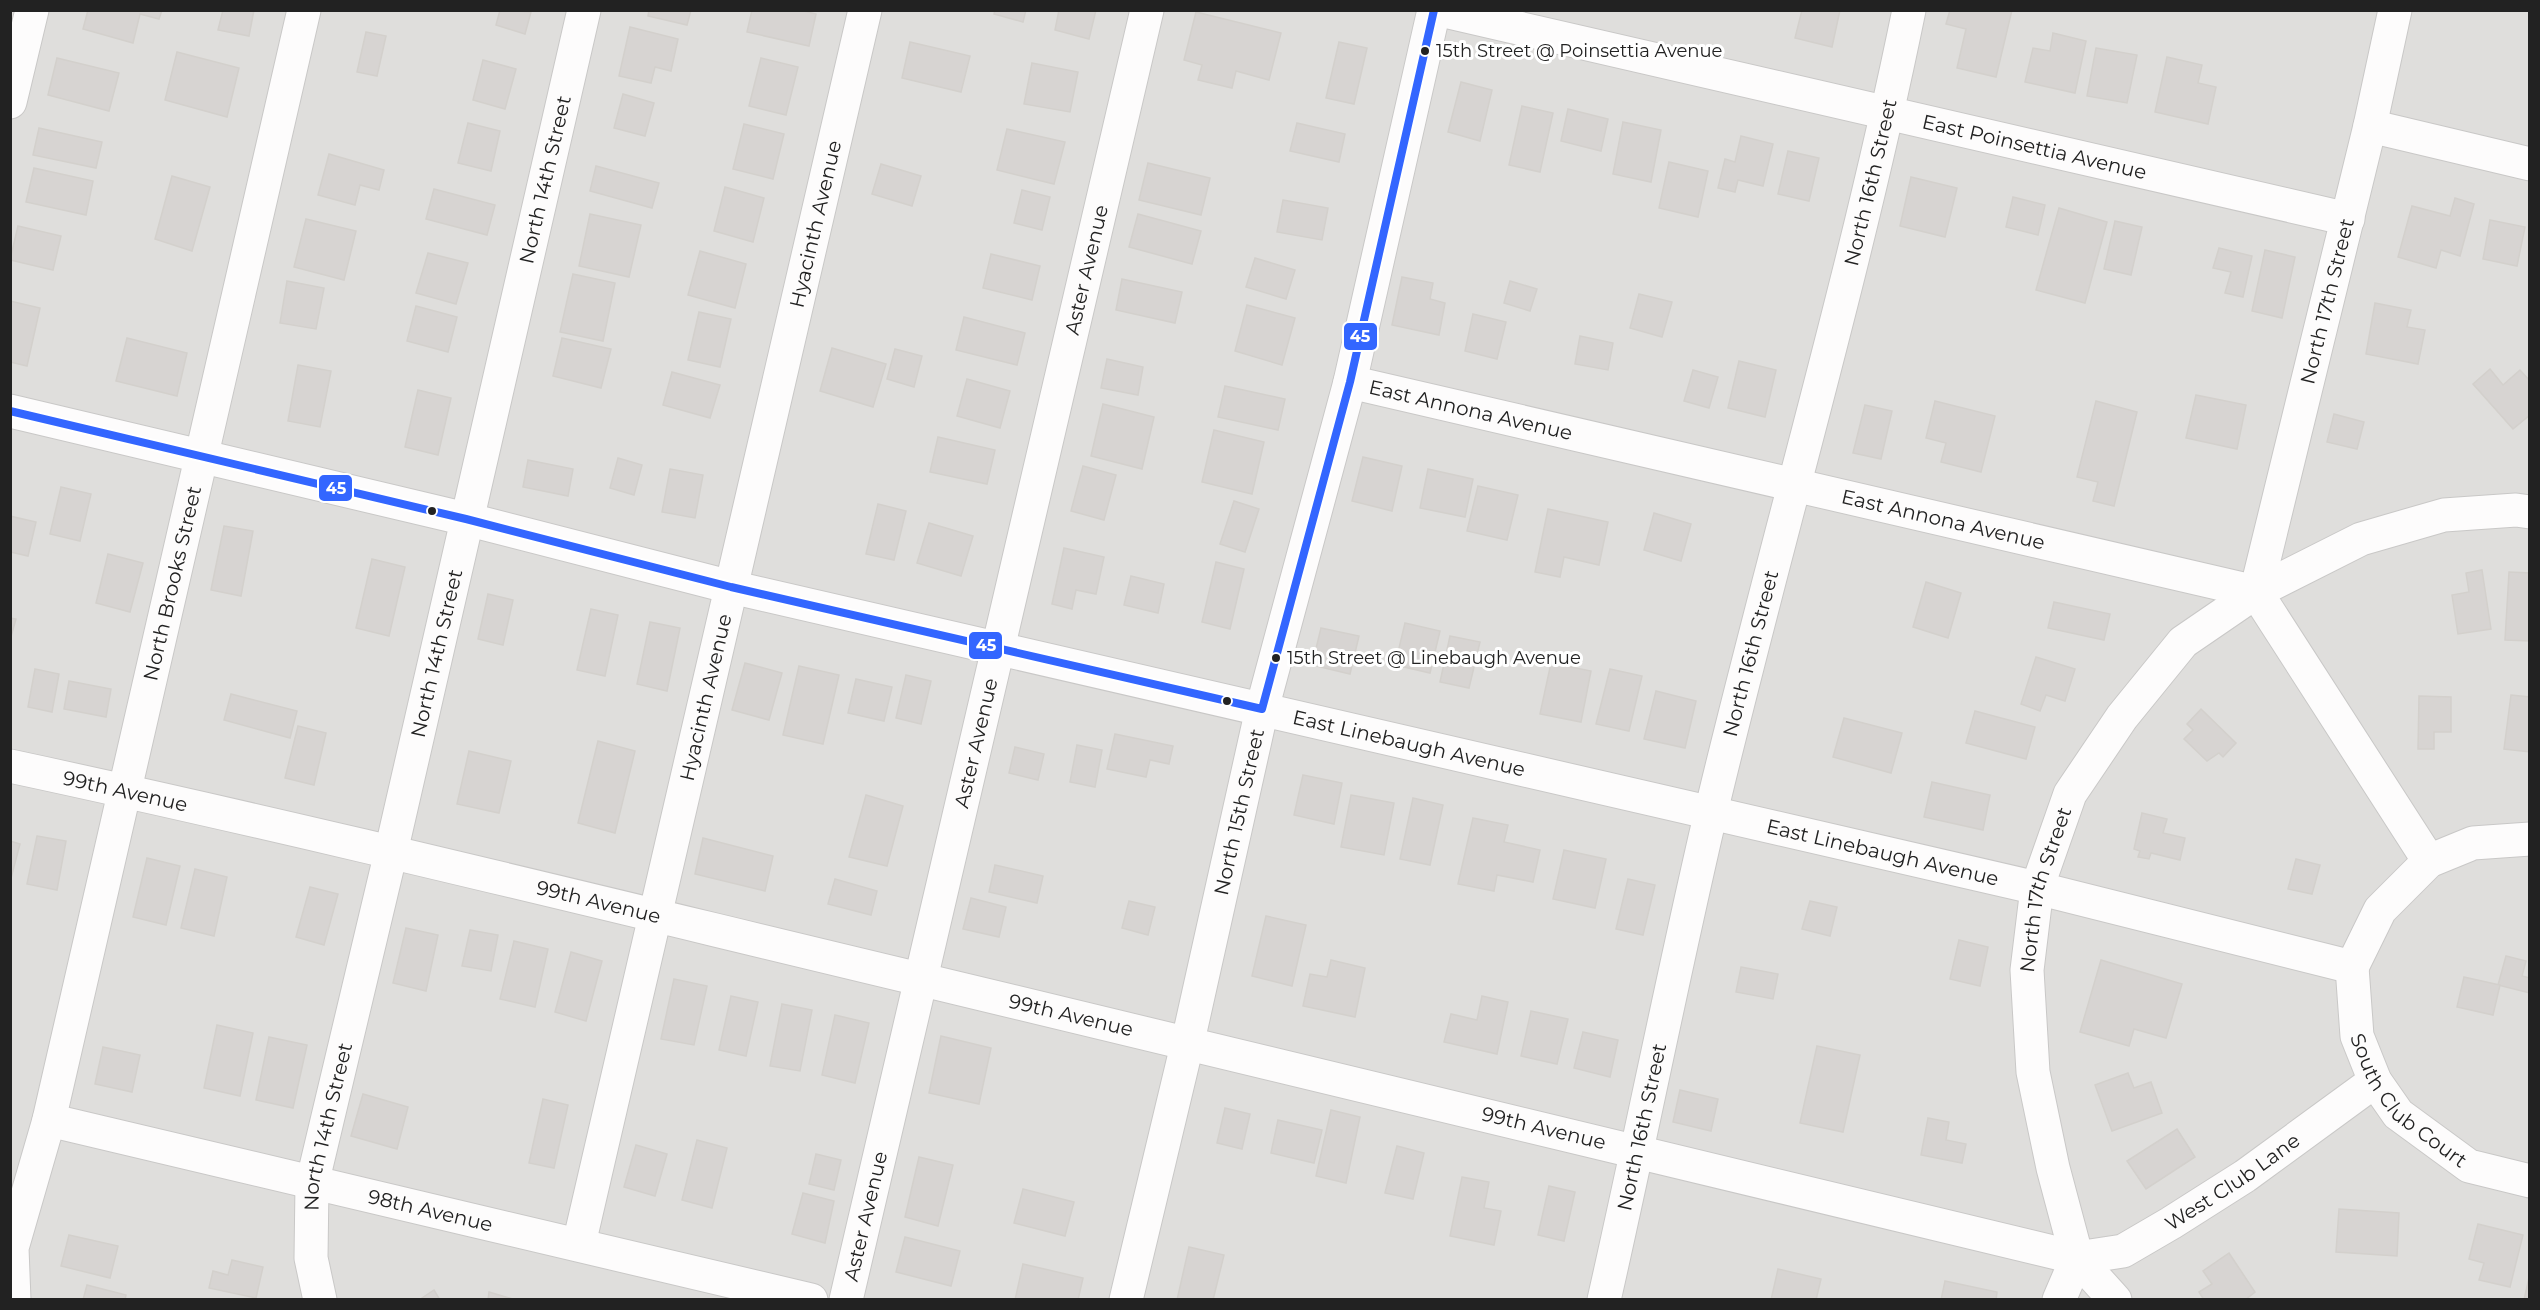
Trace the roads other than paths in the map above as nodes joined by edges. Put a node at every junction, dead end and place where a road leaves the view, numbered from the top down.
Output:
1 (32, 10) edge
2 (304, 10) edge
3 (584, 10) edge
4 (866, 10) edge
5 (1147, 10) edge
6 (1434, 10) edge
7 (1440, 10) edge
8 (1909, 10) edge
9 (2395, 10) edge
10 (10, 102) edge
11 (1888, 113) junction
12 (2370, 126) junction
13 (2529, 164) edge
14 (2348, 219) junction
15 (1350, 382) junction
16 (10, 411) edge
17 (203, 455) junction
18 (1796, 485) junction
19 (2529, 512) edge
20 (466, 519) junction
21 (731, 587) junction
22 (2256, 592) junction
23 (998, 648) junction
24 (1262, 709) junction
25 (10, 766) edge
26 (125, 791) junction
27 (1711, 813) junction
28 (2529, 839) edge
29 (391, 852) junction
30 (2429, 861) junction
31 (2037, 888) junction
32 (655, 916) junction
33 (2352, 967) junction
34 (919, 979) junction
35 (1188, 1041) junction
36 (2375, 1081) junction
37 (49, 1120) junction
38 (1638, 1149) junction
39 (2529, 1181) edge
40 (312, 1184) junction
41 (579, 1244) junction
42 (2077, 1258) junction
43 (14, 1299) edge
44 (320, 1299) edge
45 (812, 1299) edge
46 (846, 1299) edge
47 (1126, 1299) edge
48 (1604, 1299) edge
49 (2059, 1299) edge
50 (2115, 1299) edge

1 - 10 street
2 - 17 street, North Brooks Street
3 - 20 street, North 14th Street
4 - 21 street, Hyacinth Avenue
5 - 23 street, Aster Avenue
6 - 15 street, North 15th Street
7 - 11 street, East Poinsettia Avenue
8 - 11 street, North 16th Street
9 - 12 street, North 17th Street
11 - 14 street, East Poinsettia Avenue
11 - 18 street, North 16th Street
12 - 13 street
12 - 14 street, North 17th Street
14 - 22 street, North 17th Street
15 - 18 street, East Annona Avenue
15 - 24 street, North 15th Street
16 - 17 street, East Linebaugh Avenue
17 - 20 street, East Linebaugh Avenue
17 - 26 street, North Brooks Street
18 - 22 street, East Annona Avenue
18 - 27 street, North 16th Street
19 - 22 street
20 - 21 street, East Linebaugh Avenue
20 - 29 street, North 14th Street
21 - 23 street, East Linebaugh Avenue
21 - 32 street, Hyacinth Avenue
22 - 30 street
22 - 31 street, North 17th Street
23 - 24 street, East Linebaugh Avenue
23 - 34 street, Aster Avenue
24 - 27 street, East Linebaugh Avenue
24 - 35 street, North 15th Street
25 - 26 street, 99th Avenue
26 - 29 street, 99th Avenue
26 - 37 street, North Brooks Street
27 - 31 street, East Linebaugh Avenue
27 - 38 street, North 16th Street
28 - 30 street
29 - 32 street, 99th Avenue
29 - 40 street, North 14th Street
30 - 33 street
31 - 33 street, East Linebaugh Avenue
31 - 42 street, North 17th Street
32 - 34 street, 99th Avenue
32 - 41 street, Hyacinth Avenue
33 - 36 street, South Club Court
34 - 35 street, 99th Avenue
34 - 46 street, Aster Avenue
35 - 38 street, 99th Avenue
35 - 47 street, North 15th Street
36 - 39 street, South Club Court
36 - 42 street, West Club Lane
37 - 40 street, 98th Avenue
37 - 43 street, North Brooks Street
38 - 42 street, 99th Avenue
38 - 48 street, North 16th Street
40 - 41 street, 98th Avenue
40 - 44 street, North 14th Street
41 - 45 street, 98th Avenue
42 - 49 street
42 - 50 street

